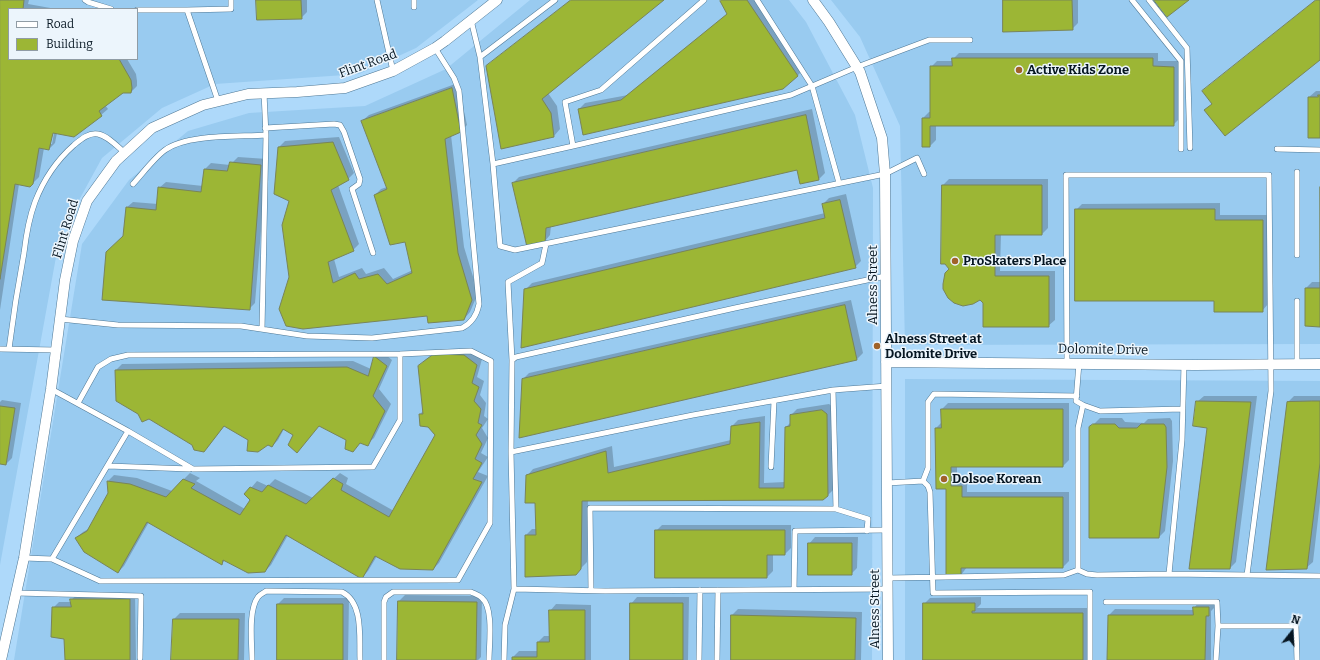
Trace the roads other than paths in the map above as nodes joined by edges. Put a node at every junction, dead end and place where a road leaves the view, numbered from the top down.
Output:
1 (85, 0) edge
2 (231, 0) edge
3 (377, 0) edge
4 (414, 0) edge
5 (496, 0) edge
6 (555, 0) edge
7 (704, 0) edge
8 (757, 0) edge
9 (813, 0) edge
10 (1132, 0) edge
11 (1149, 0) edge
12 (414, 7) dead end
13 (108, 8) edge
14 (138, 10) edge
15 (187, 10) junction
16 (471, 20) junction
17 (970, 40) dead end
18 (435, 48) junction
19 (480, 57) junction
20 (857, 67) junction
21 (393, 71) junction
22 (812, 86) junction
23 (264, 94) junction
24 (218, 102) junction
25 (265, 128) junction
26 (266, 135) junction
27 (573, 146) junction
28 (1190, 148) dead end
29 (1181, 149) dead end
30 (1277, 149) dead end
31 (1320, 150) edge
32 (125, 153) junction
33 (493, 164) junction
34 (1297, 172) dead end
35 (885, 174) junction
36 (924, 174) dead end
37 (839, 183) junction
38 (133, 184) dead end
39 (546, 244) junction
40 (373, 253) dead end
41 (1297, 255) dead end
42 (886, 276) junction
43 (1296, 301) dead end
44 (60, 319) junction
45 (262, 329) junction
46 (0, 349) edge
47 (9, 349) junction
48 (56, 350) junction
49 (400, 354) junction
50 (512, 360) junction
51 (886, 362) junction
52 (1067, 362) junction
53 (1079, 363) junction
54 (1184, 364) junction
55 (1271, 364) junction
56 (1297, 364) junction
57 (1320, 364) edge
58 (887, 386) junction
59 (51, 389) junction
60 (833, 390) junction
61 (1077, 396) junction
62 (774, 401) junction
63 (78, 403) junction
64 (1083, 405) junction
65 (1183, 409) junction
66 (128, 432) junction
67 (511, 452) junction
68 (108, 466) junction
69 (771, 467) dead end
70 (193, 469) junction
71 (923, 481) junction
72 (887, 483) junction
73 (836, 509) junction
74 (888, 530) junction
75 (867, 531) junction
76 (24, 558) junction
77 (52, 559) junction
78 (1078, 570) junction
79 (1169, 574) junction
80 (1246, 575) junction
81 (1320, 576) edge
82 (933, 577) junction
83 (888, 578) junction
84 (888, 589) junction
85 (514, 590) junction
86 (700, 590) junction
87 (718, 590) junction
88 (794, 590) junction
89 (591, 591) junction
90 (16, 593) junction
91 (1106, 602) dead end
92 (1218, 626) junction
93 (140, 658) dead end
94 (1, 660) edge
95 (252, 660) edge
96 (360, 660) edge
97 (384, 660) edge
98 (489, 660) edge
99 (504, 660) edge
100 (699, 660) edge
101 (717, 660) edge
102 (888, 660) edge
103 (1090, 660) edge
104 (1216, 660) edge
105 (1297, 660) edge

1 - 13 lane
2 - 15 lane
3 - 21 lane
4 - 12 lane
5 - 16 street, Flint Road
6 - 19 lane
7 - 27 lane
8 - 22 lane
9 - 20 street, Alness Street
10 - 29 lane
11 - 28 lane
14 - 15 lane
15 - 24 lane
16 - 18 street, Flint Road
16 - 19 lane
17 - 20 lane
18 - 21 street, Flint Road
18 - 45 lane
19 - 33 lane
20 - 22 lane
20 - 35 street, Alness Street
21 - 23 street, Flint Road
22 - 27 lane
22 - 37 lane
23 - 24 street, Flint Road
23 - 25 lane
24 - 32 street, Flint Road
25 - 26 lane
25 - 40 lane
26 - 38 lane
26 - 45 lane
27 - 33 lane
30 - 31 lane
32 - 44 street, Flint Road
32 - 47 lane
33 - 39 lane
34 - 41 lane
35 - 36 lane
35 - 37 lane
35 - 42 street, Alness Street
37 - 39 lane
39 - 50 lane
42 - 50 lane
42 - 51 street, Alness Street
43 - 56 lane
44 - 45 lane
44 - 48 street, Flint Road
46 - 47 lane
47 - 48 lane
48 - 59 street, Flint Road
49 - 63 lane
49 - 70 lane
49 - 77 lane
50 - 67 lane
51 - 52 street, Dolomite Drive
51 - 58 street, Alness Street
52 - 53 street, Dolomite Drive
52 - 55 lane
53 - 54 street, Dolomite Drive
53 - 61 lane
54 - 55 street, Dolomite Drive
54 - 65 lane
55 - 56 street, Dolomite Drive
55 - 80 lane
56 - 57 street, Dolomite Drive
58 - 60 lane
58 - 72 street, Alness Street
59 - 63 lane
59 - 76 street, Flint Road
60 - 62 lane
60 - 73 lane
61 - 64 lane
61 - 71 lane
62 - 67 lane
62 - 69 lane
63 - 66 lane
64 - 65 lane
64 - 78 lane
65 - 79 lane
66 - 68 lane
66 - 70 lane
67 - 85 lane
68 - 70 lane
68 - 77 lane
71 - 72 lane
71 - 82 lane
72 - 74 street, Alness Street
73 - 75 lane
73 - 89 lane
74 - 75 lane
74 - 83 street, Alness Street
75 - 88 lane
76 - 77 lane
76 - 90 street, Flint Road
78 - 79 lane
78 - 82 lane
79 - 80 lane
80 - 81 lane
82 - 83 lane
82 - 103 lane
83 - 84 street, Alness Street
84 - 88 lane
84 - 102 street, Alness Street
85 - 89 lane
85 - 99 lane
86 - 87 lane
86 - 89 lane
86 - 100 lane
87 - 88 lane
87 - 101 lane
90 - 93 lane
90 - 94 street, Flint Road
91 - 92 lane
92 - 104 lane
92 - 105 lane
95 - 96 lane
97 - 98 lane

